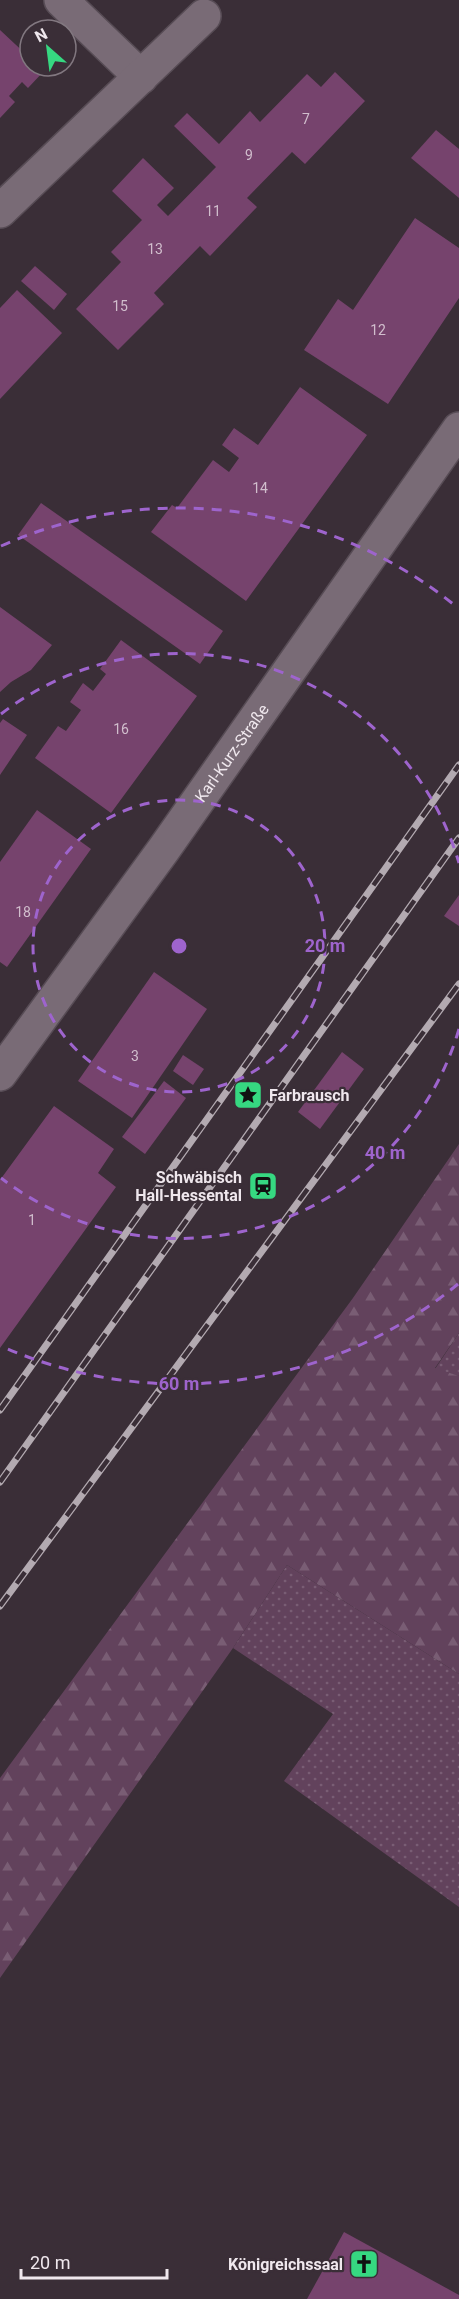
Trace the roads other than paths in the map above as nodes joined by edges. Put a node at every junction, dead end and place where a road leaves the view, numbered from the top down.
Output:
1 (61, 0) edge
2 (204, 16) dead end
3 (141, 77) junction
4 (0, 211) edge
5 (459, 429) edge
6 (0, 1074) edge

1 - 3 main road
2 - 3 main road
3 - 4 main road
5 - 6 main road, Karl-Kurz-Straße

